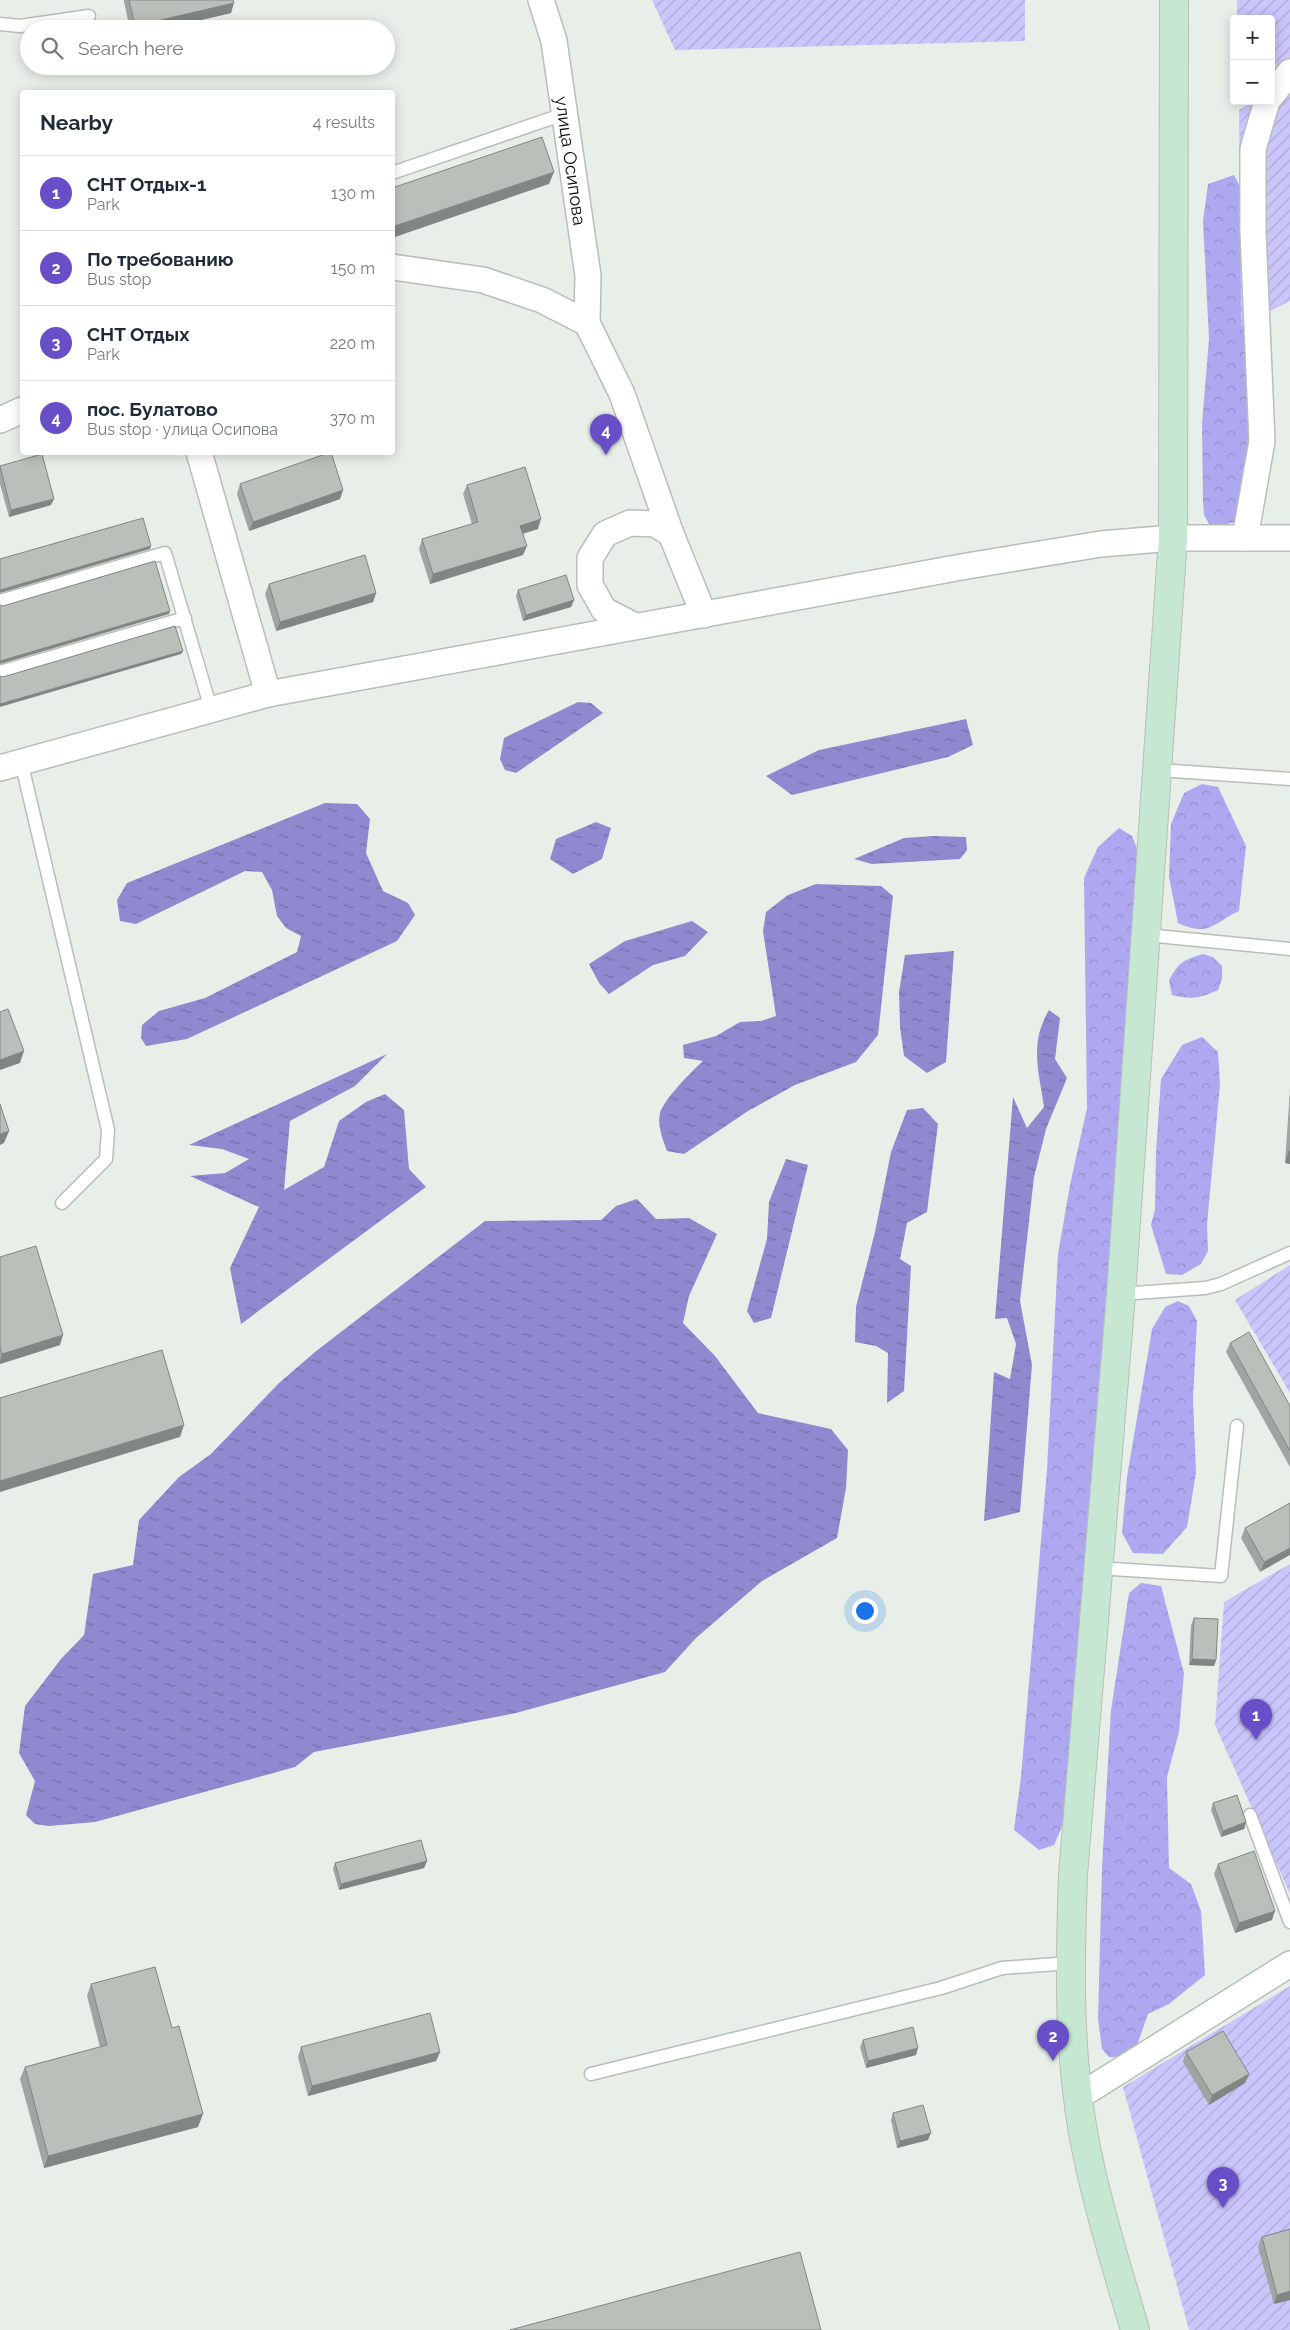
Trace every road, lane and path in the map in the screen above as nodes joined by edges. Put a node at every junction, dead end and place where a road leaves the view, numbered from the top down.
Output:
1 (540, 0) edge
2 (1174, 0) edge
3 (89, 16) dead end
4 (61, 20) edge
5 (0, 24) edge
6 (20, 26) edge
7 (1290, 72) edge
8 (1275, 91) edge
9 (1266, 105) edge
10 (564, 114) junction
11 (395, 172) edge
12 (395, 267) edge
13 (587, 323) junction
14 (20, 411) edge
15 (0, 420) edge
16 (200, 455) edge
17 (671, 534) junction
18 (1173, 538) junction
19 (1245, 538) junction
20 (1290, 538) edge
21 (0, 601) edge
22 (704, 615) junction
23 (184, 618) junction
24 (635, 626) junction
25 (0, 672) edge
26 (268, 694) junction
27 (210, 709) junction
28 (10, 764) edge
29 (1158, 770) junction
30 (1290, 779) edge
31 (1146, 935) junction
32 (1290, 949) edge
33 (62, 1203) dead end
34 (1290, 1253) edge
35 (1121, 1294) junction
36 (1237, 1426) dead end
37 (1097, 1568) junction
38 (1250, 1815) dead end
39 (1290, 1922) edge
40 (1070, 1963) junction
41 (1290, 1964) edge
42 (591, 2074) dead end
43 (1078, 2097) junction
44 (1136, 2330) edge

1 - 10 street, улица Осипова
2 - 18 main road
3 - 4 lane
5 - 6 lane
7 - 8 street
9 - 19 street
10 - 11 lane
10 - 13 street, улица Осипова
12 - 13 street
13 - 17 street, улица Осипова
14 - 15 street
16 - 26 street
17 - 22 street, улица Осипова
17 - 24 street
18 - 19 street
18 - 22 street
18 - 29 main road
19 - 20 street
21 - 23 lane
22 - 24 street
23 - 25 lane
23 - 27 lane
24 - 26 street
26 - 27 street
27 - 28 street
28 - 33 lane
29 - 30 lane
29 - 31 main road
31 - 32 lane
31 - 35 main road
34 - 35 lane
35 - 37 main road
36 - 37 lane
37 - 40 main road
38 - 39 lane
40 - 42 lane
40 - 43 main road
41 - 43 street
43 - 44 main road

